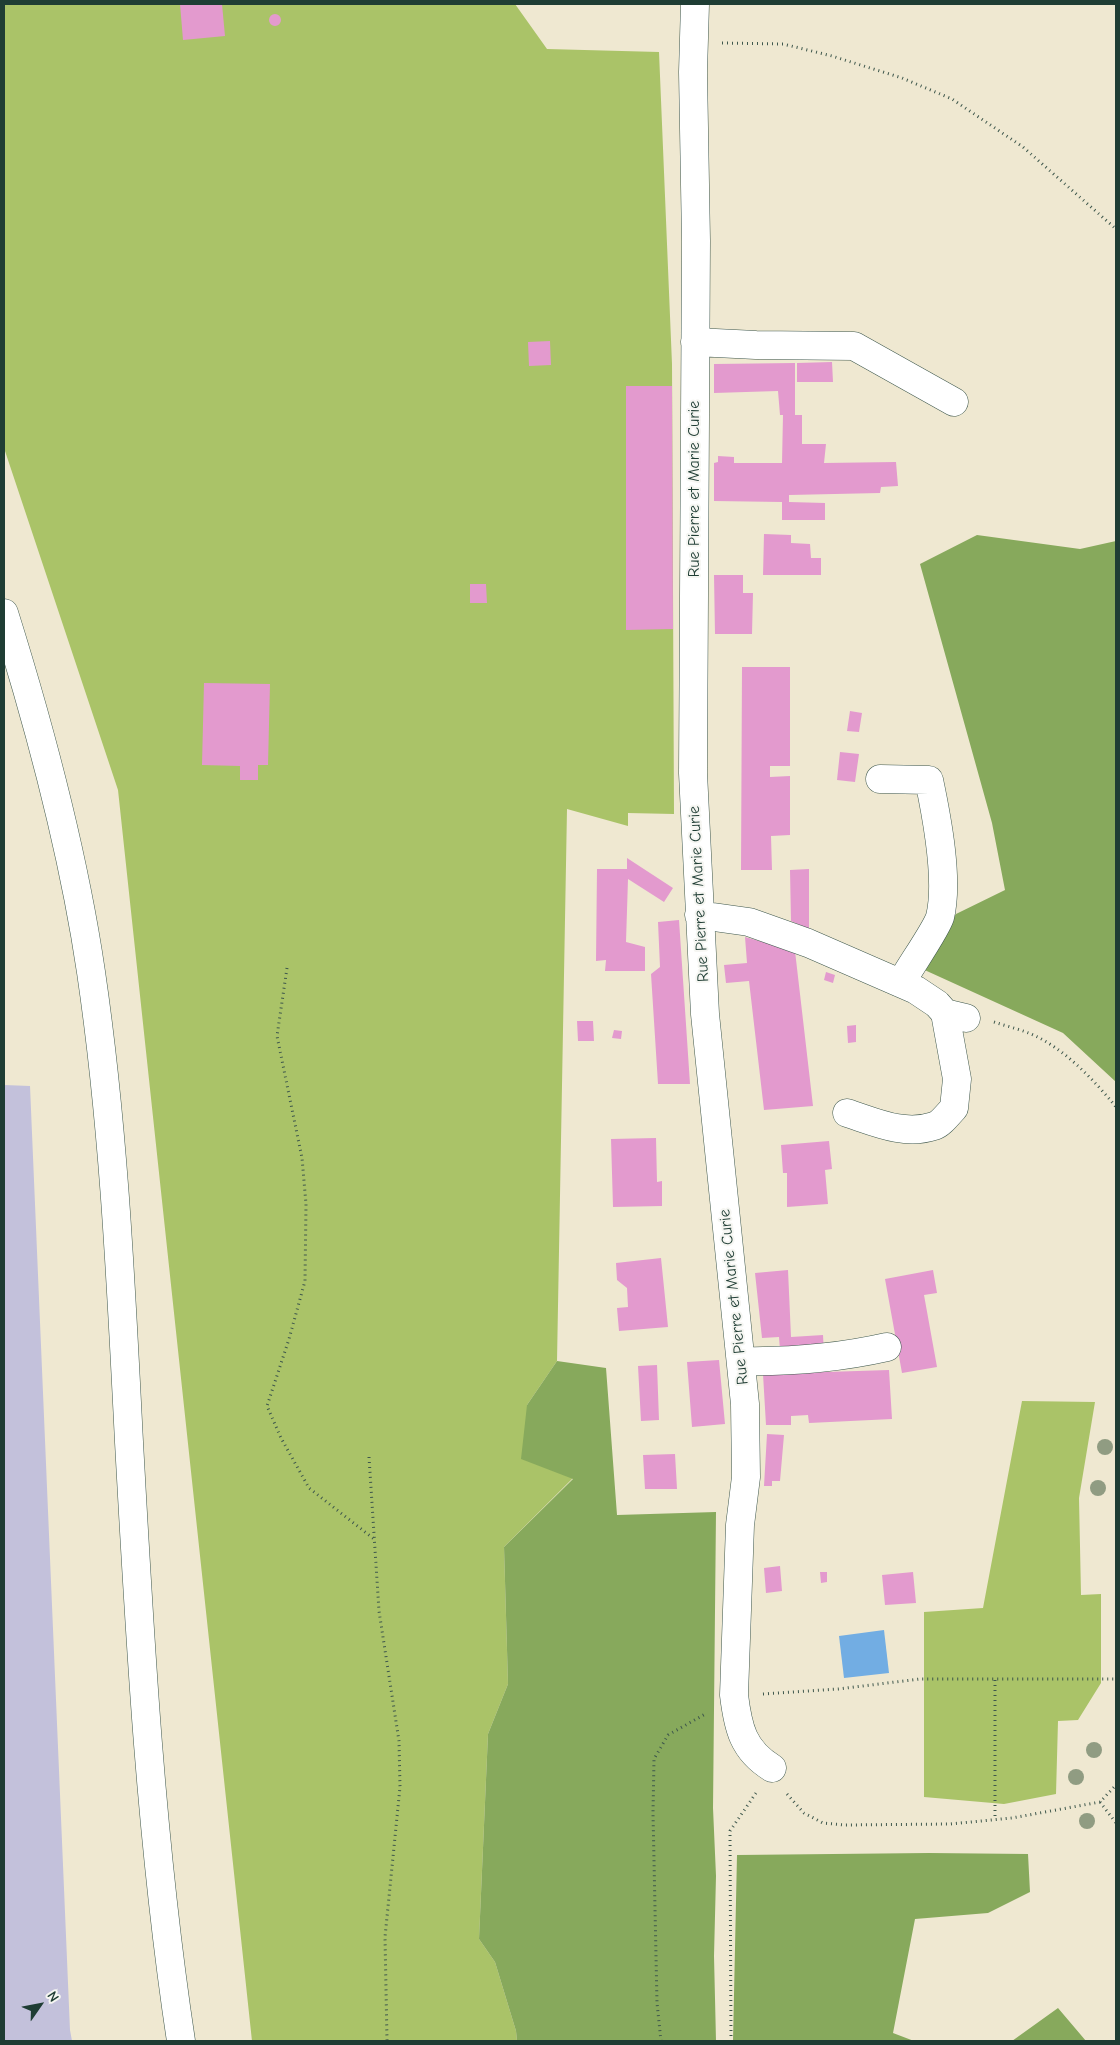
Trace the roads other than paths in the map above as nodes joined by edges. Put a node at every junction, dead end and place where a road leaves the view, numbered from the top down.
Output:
1 (695, 4) edge
2 (695, 342) junction
3 (954, 402) dead end
4 (4, 613) edge
5 (880, 779) dead end
6 (699, 914) junction
7 (901, 983) junction
8 (847, 1113) dead end
9 (887, 1347) dead end
10 (741, 1361) junction
11 (772, 1768) road end
12 (181, 2041) edge

1 - 2 street, Rue Pierre et Marie Curie
2 - 3 street
2 - 6 street, Rue Pierre et Marie Curie
4 - 12 street
5 - 7 street
6 - 7 street
6 - 10 street, Rue Pierre et Marie Curie
7 - 8 street
9 - 10 street
10 - 11 street, Rue Pierre et Marie Curie

